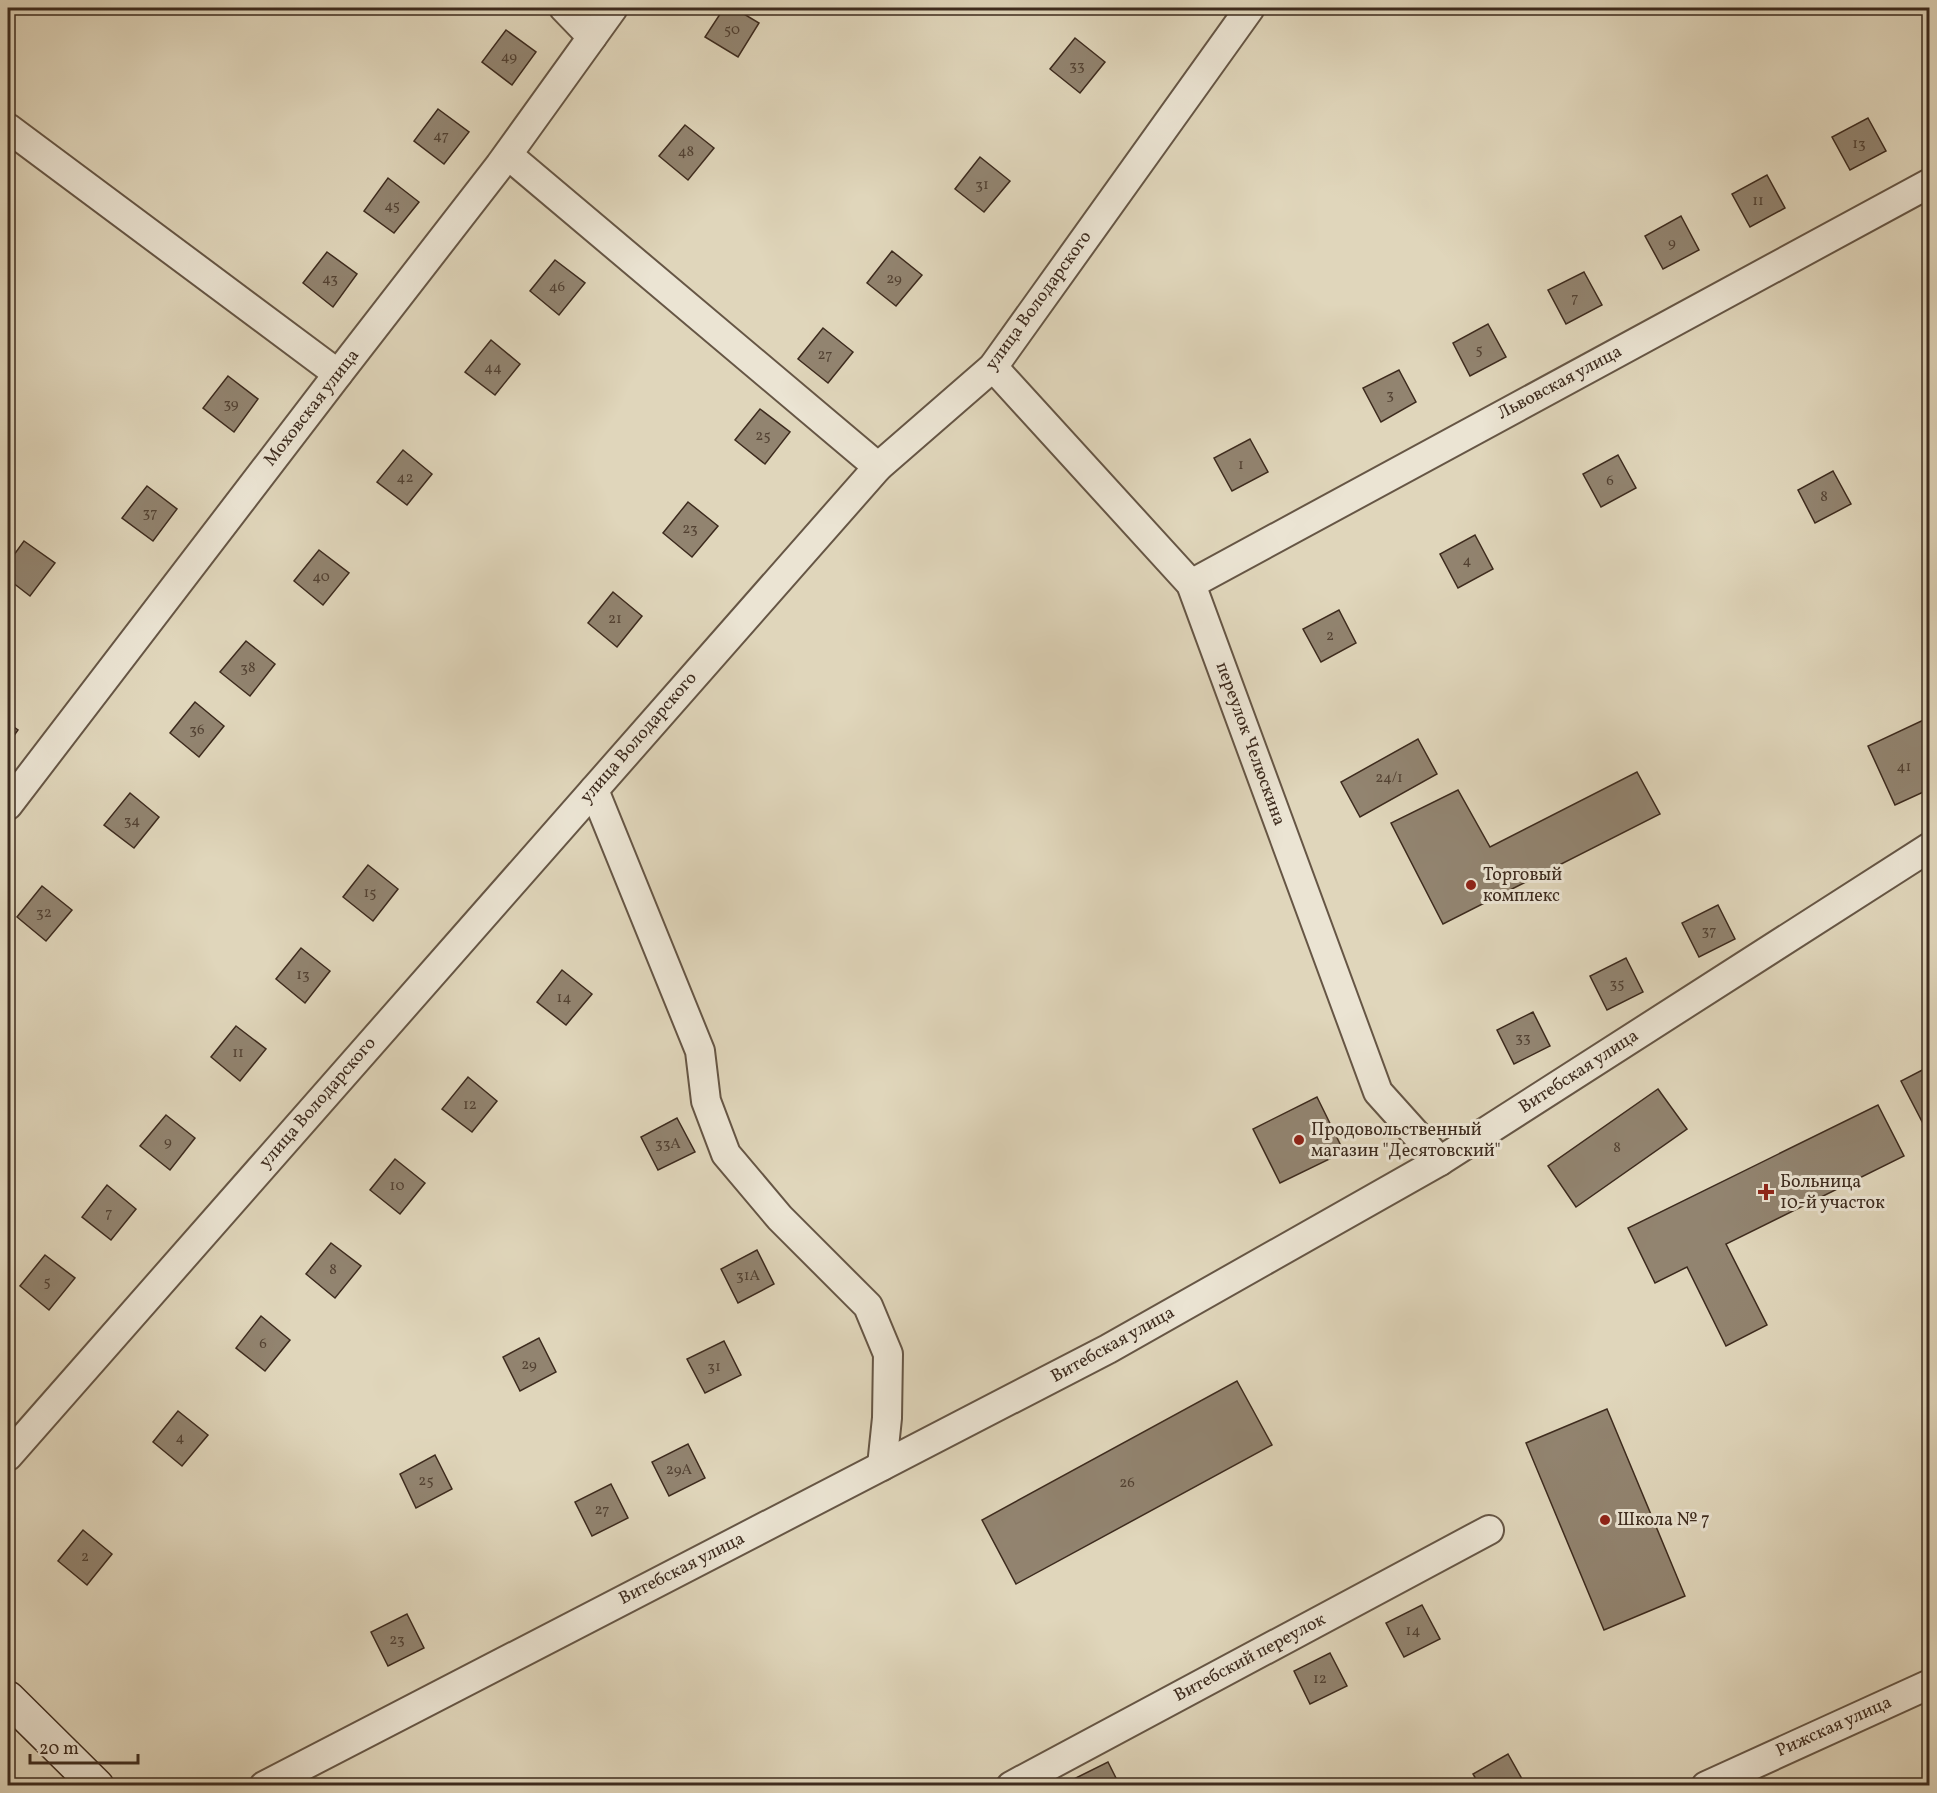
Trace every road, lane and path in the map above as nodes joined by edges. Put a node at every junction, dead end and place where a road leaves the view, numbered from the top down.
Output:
1 (564, 8) edge
2 (613, 8) edge
3 (1250, 8) edge
4 (592, 37) junction
5 (8, 128) edge
6 (508, 155) junction
7 (1929, 183) edge
8 (993, 367) junction
9 (338, 374) junction
10 (878, 467) junction
11 (1191, 584) junction
12 (594, 790) junction
13 (8, 805) edge
14 (1929, 847) edge
15 (1440, 1161) junction
16 (8, 1455) edge
17 (882, 1466) junction
18 (1489, 1530) dead end
19 (1929, 1684) edge
20 (8, 1698) edge
21 (97, 1785) edge
22 (264, 1785) edge
23 (1011, 1785) edge
24 (1706, 1785) edge

1 - 4 street
2 - 4 street, Моховская улица
3 - 8 street, улица Володарского
4 - 6 street, Моховская улица
5 - 9 street
6 - 9 street, Моховская улица
6 - 10 street
7 - 11 street, Львовская улица
8 - 10 street, улица Володарского
8 - 11 street, переулок Челюскина
9 - 13 street, Моховская улица
10 - 12 street, улица Володарского
11 - 15 street, переулок Челюскина
12 - 16 street, улица Володарского
12 - 17 street
14 - 15 street, Витебская улица
15 - 17 street, Витебская улица
17 - 22 street, Витебская улица
18 - 23 street, Витебский переулок
19 - 24 street, Рижская улица
20 - 21 street

